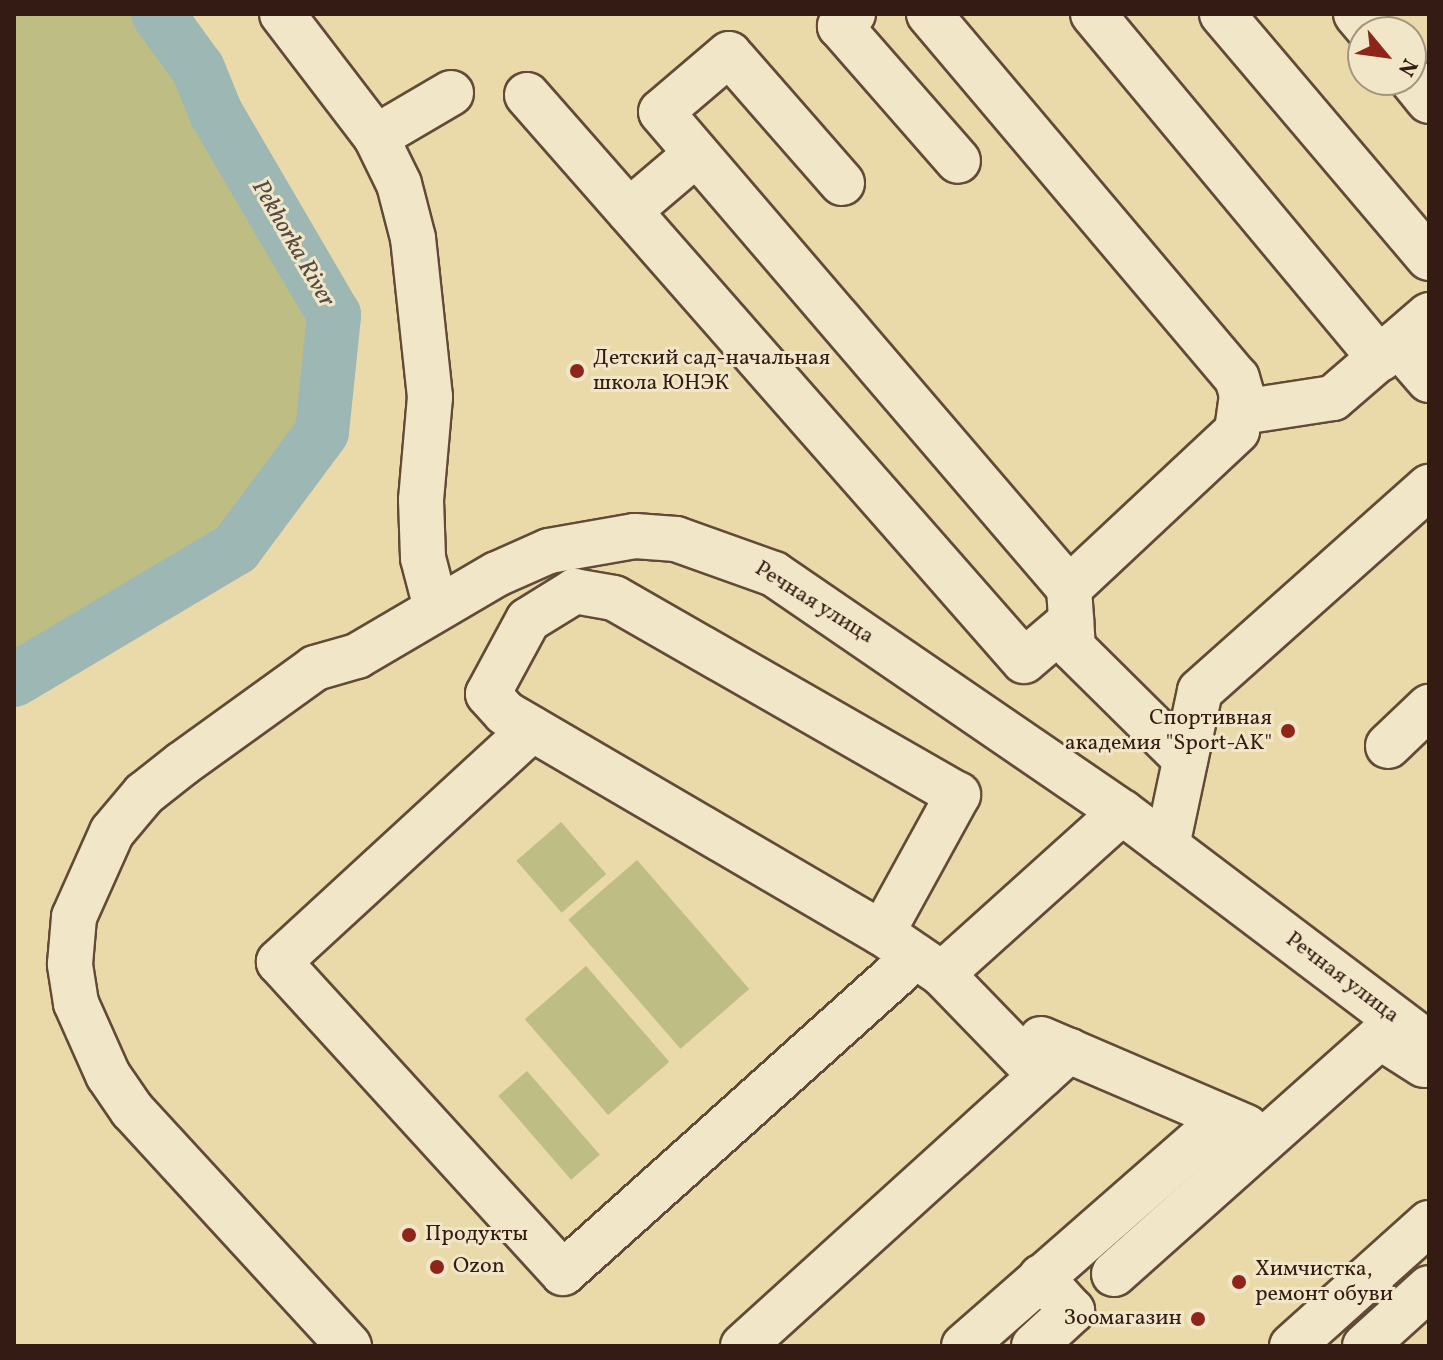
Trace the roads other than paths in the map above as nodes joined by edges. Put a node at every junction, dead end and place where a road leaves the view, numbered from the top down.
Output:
1 (853, 14) edge
2 (929, 14) edge
3 (1093, 14) edge
4 (1222, 14) edge
5 (289, 16) edge
6 (451, 93) dead end
7 (527, 95) dead end
8 (376, 137) junction
9 (696, 154) junction
10 (958, 161) dead end
11 (842, 183) dead end
12 (629, 211) junction
13 (1429, 258) edge
14 (1402, 339) edge
15 (1429, 380) edge
16 (1242, 412) junction
17 (1429, 487) edge
18 (1070, 604) junction
19 (436, 608) junction
20 (1429, 707) edge
21 (532, 729) junction
22 (1388, 746) dead end
23 (1185, 759) junction
24 (1122, 812) junction
25 (1167, 846) junction
26 (913, 954) junction
27 (1429, 1044) edge
28 (1055, 1063) junction
29 (1429, 1069) edge
30 (1224, 1118) junction
31 (1267, 1136) junction
32 (1429, 1223) edge
33 (1114, 1274) dead end
34 (1041, 1277) junction
35 (1429, 1288) edge
36 (349, 1346) edge
37 (743, 1346) edge
38 (964, 1346) edge
39 (1034, 1346) edge
40 (1292, 1346) edge
41 (1365, 1346) edge

1 - 10 street
2 - 16 street
3 - 14 street
4 - 13 street
5 - 8 street
6 - 8 street
7 - 12 street
8 - 19 street
9 - 11 street
9 - 12 street
9 - 18 street
12 - 18 street
14 - 15 street
14 - 16 street
16 - 18 street
17 - 23 street
18 - 23 street
19 - 24 street, Речная улица
19 - 36 street, Речная улица
20 - 22 street
21 - 26 street
21 - 26 street
21 - 26 street
23 - 25 street
24 - 25 street, Речная улица
24 - 26 street
25 - 27 street, Речная улица
26 - 28 street
28 - 30 street
28 - 37 street
29 - 31 street
30 - 31 street
30 - 34 street
31 - 33 street
32 - 40 street
34 - 38 street
34 - 39 street
35 - 41 street

